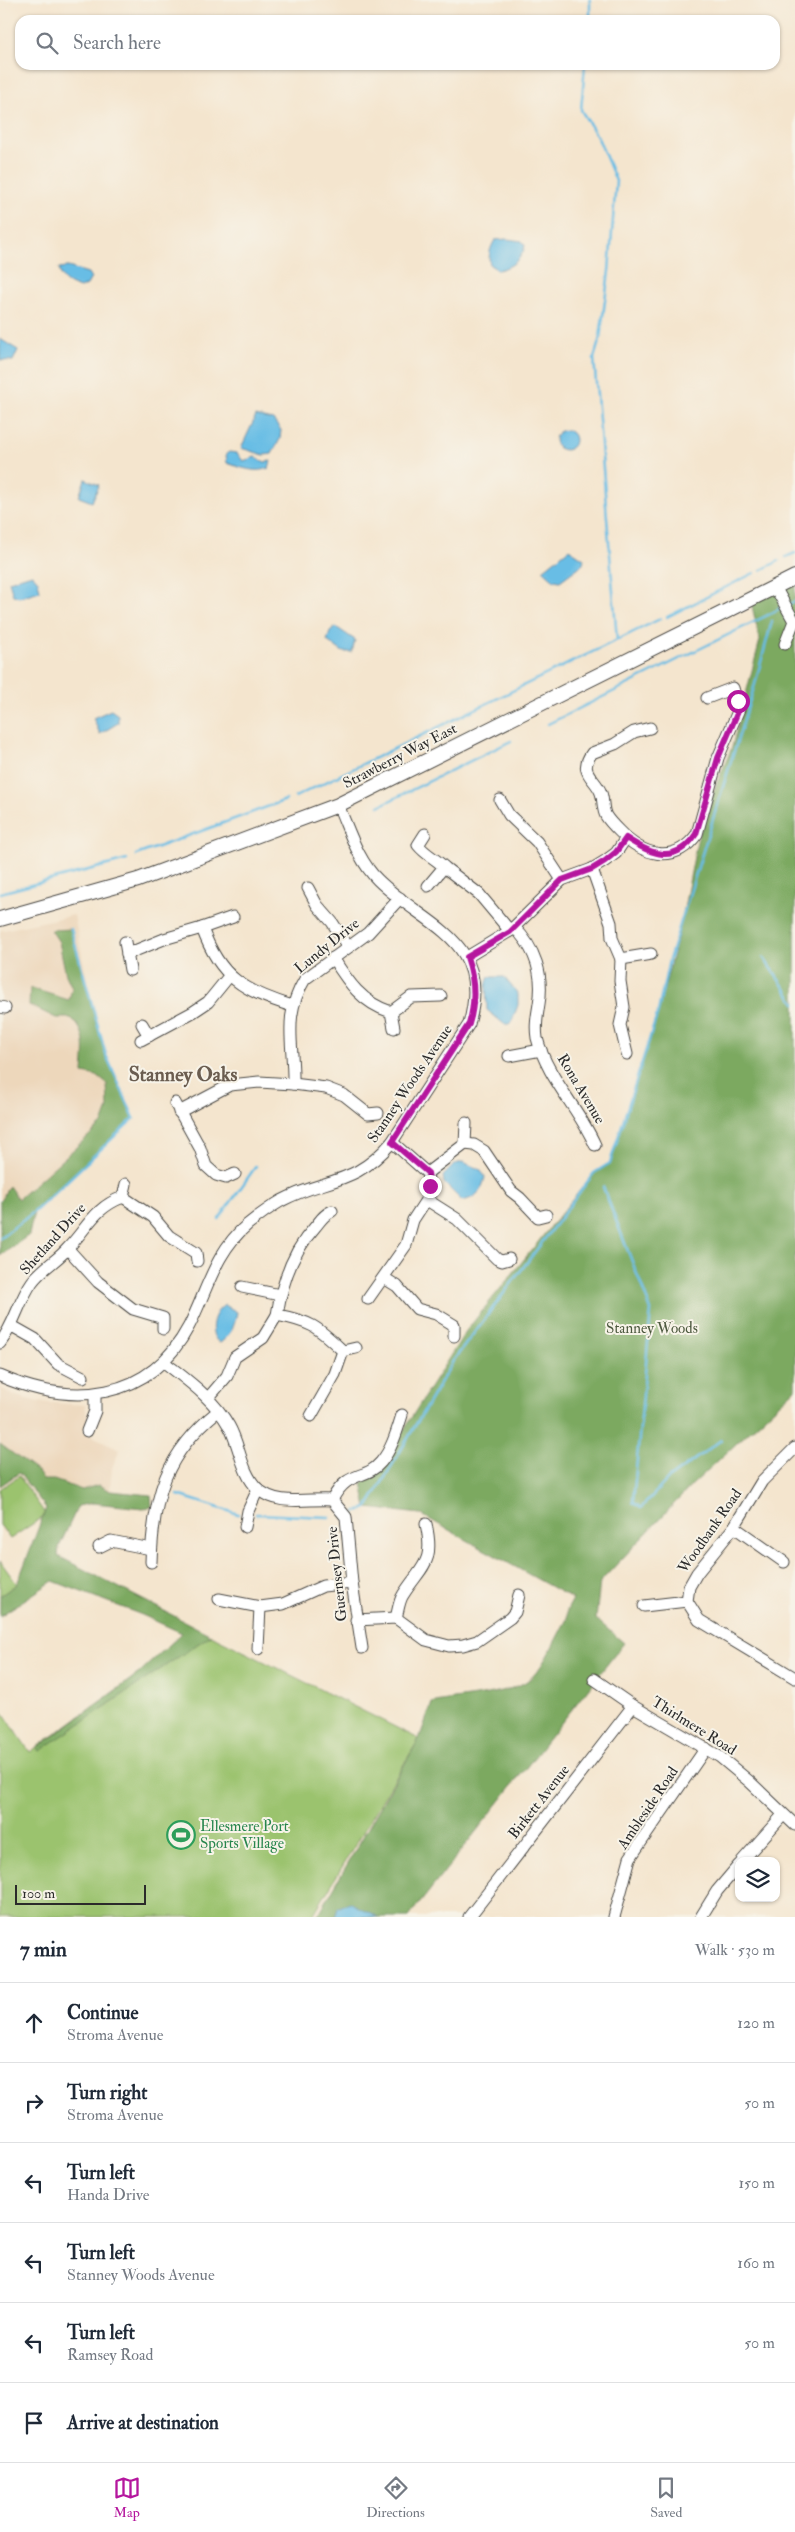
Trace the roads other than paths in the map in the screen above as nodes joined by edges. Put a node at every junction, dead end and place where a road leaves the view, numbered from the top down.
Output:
1 (795, 577) edge
2 (775, 587) junction
3 (785, 644) dead end
4 (707, 698) dead end
5 (642, 742) dead end
6 (500, 800) dead end
7 (338, 806) junction
8 (425, 834) dead end
9 (626, 838) junction
10 (444, 867) junction
11 (592, 869) junction
12 (562, 880) junction
13 (428, 886) dead end
14 (309, 888) dead end
15 (400, 898) junction
16 (233, 917) dead end
17 (0, 919) edge
18 (202, 928) junction
19 (512, 929) junction
20 (124, 942) dead end
21 (348, 947) junction
22 (127, 954) junction
23 (651, 954) dead end
24 (467, 957) junction
25 (333, 958) junction
26 (621, 959) junction
27 (130, 970) dead end
28 (230, 975) junction
29 (441, 996) dead end
30 (292, 1006) junction
31 (391, 1012) junction
32 (142, 1024) dead end
33 (394, 1028) dead end
34 (629, 1046) dead end
35 (541, 1050) junction
36 (508, 1056) dead end
37 (293, 1084) junction
38 (466, 1124) dead end
39 (370, 1126) dead end
40 (392, 1142) junction
41 (465, 1144) junction
42 (595, 1145) dead end
43 (428, 1173) junction
44 (229, 1181) dead end
45 (126, 1184) dead end
46 (123, 1197) junction
47 (427, 1200) junction
48 (323, 1211) dead end
49 (540, 1219) dead end
50 (68, 1249) junction
51 (199, 1254) dead end
52 (504, 1264) dead end
53 (384, 1278) junction
54 (242, 1288) dead end
55 (280, 1295) junction
56 (368, 1299) dead end
57 (277, 1316) junction
58 (165, 1320) dead end
59 (12, 1326) junction
60 (456, 1327) dead end
61 (1, 1339) edge
62 (356, 1348) dead end
63 (343, 1350) junction
64 (164, 1362) junction
65 (0, 1376) edge
66 (83, 1377) dead end
67 (95, 1394) junction
68 (209, 1398) junction
69 (218, 1411) junction
70 (311, 1416) dead end
71 (402, 1416) dead end
72 (87, 1431) dead end
73 (795, 1448) edge
74 (258, 1489) junction
75 (332, 1500) junction
76 (245, 1527) dead end
77 (734, 1527) junction
78 (431, 1530) dead end
79 (102, 1541) dead end
80 (151, 1549) junction
81 (151, 1562) dead end
82 (784, 1562) dead end
83 (352, 1583) junction
84 (519, 1595) dead end
85 (219, 1599) dead end
86 (688, 1601) junction
87 (644, 1606) dead end
88 (260, 1607) junction
89 (396, 1618) junction
90 (356, 1620) junction
91 (258, 1648) dead end
92 (362, 1648) dead end
93 (795, 1678) edge
94 (594, 1679) dead end
95 (633, 1706) junction
96 (706, 1748) junction
97 (783, 1814) junction
98 (795, 1825) edge
99 (745, 1857) edge
100 (735, 1870) edge
101 (469, 1917) edge
102 (614, 1917) edge
103 (701, 1917) edge

1 - 2 main road, Strawberry Way East
2 - 3 street
2 - 7 main road, Strawberry Way East
4 - 9 street
5 - 9 street
6 - 12 street
7 - 15 street, Stanney Woods Avenue
7 - 17 main road, Strawberry Way East
8 - 10 street, Rona Avenue
9 - 11 street
10 - 13 street
10 - 19 street, Rona Avenue
11 - 12 street
11 - 26 street
12 - 19 street
14 - 21 street
15 - 21 street, Lundy Drive
15 - 24 street, Stanney Woods Avenue
16 - 18 street
18 - 22 street
18 - 28 street
19 - 24 street
19 - 35 street, Rona Avenue
20 - 22 street
21 - 25 street, Lundy Drive
22 - 27 street
23 - 26 street
24 - 40 street, Stanney Woods Avenue
25 - 30 street, Lundy Drive
25 - 31 street
26 - 34 street
28 - 30 street
28 - 32 street
29 - 31 street
30 - 37 street, Lundy Drive
31 - 33 street
35 - 36 street, Rona Avenue
35 - 42 street, Rona Avenue
37 - 39 street
37 - 44 street
38 - 41 street
40 - 43 street
40 - 64 street, Stanney Woods Avenue
41 - 43 street
41 - 49 street
43 - 47 street
45 - 46 street
46 - 50 street, Shetland Drive
46 - 51 street
47 - 52 street
47 - 53 street
48 - 55 street
50 - 58 street
50 - 59 street, Shetland Drive
53 - 56 street
53 - 60 street
54 - 55 street
55 - 57 street
57 - 63 street
57 - 68 street
59 - 61 street, Shetland Drive
59 - 66 street
62 - 63 street
63 - 70 street
64 - 67 street, Stanney Woods Avenue
64 - 68 street
65 - 67 street, Stanney Woods Avenue
67 - 72 street
68 - 69 street
69 - 74 street
69 - 80 street
71 - 75 street
73 - 77 street, Woodbank Road
74 - 75 street
74 - 76 street
75 - 83 street, Guernsey Drive
77 - 82 street
77 - 86 street, Woodbank Road
78 - 89 street
79 - 80 street
80 - 81 street
83 - 88 street
83 - 90 street, Guernsey Drive
84 - 89 street
85 - 88 street
86 - 87 street
86 - 93 street
88 - 91 street
89 - 90 street
90 - 92 street, Guernsey Drive
94 - 95 street, Thirlmere Road
95 - 96 street, Thirlmere Road
95 - 101 street, Birkett Avenue
96 - 97 street, Thirlmere Road
96 - 102 street, Ambleside Road
97 - 98 street, Thirlmere Road
97 - 99 street
100 - 103 street

